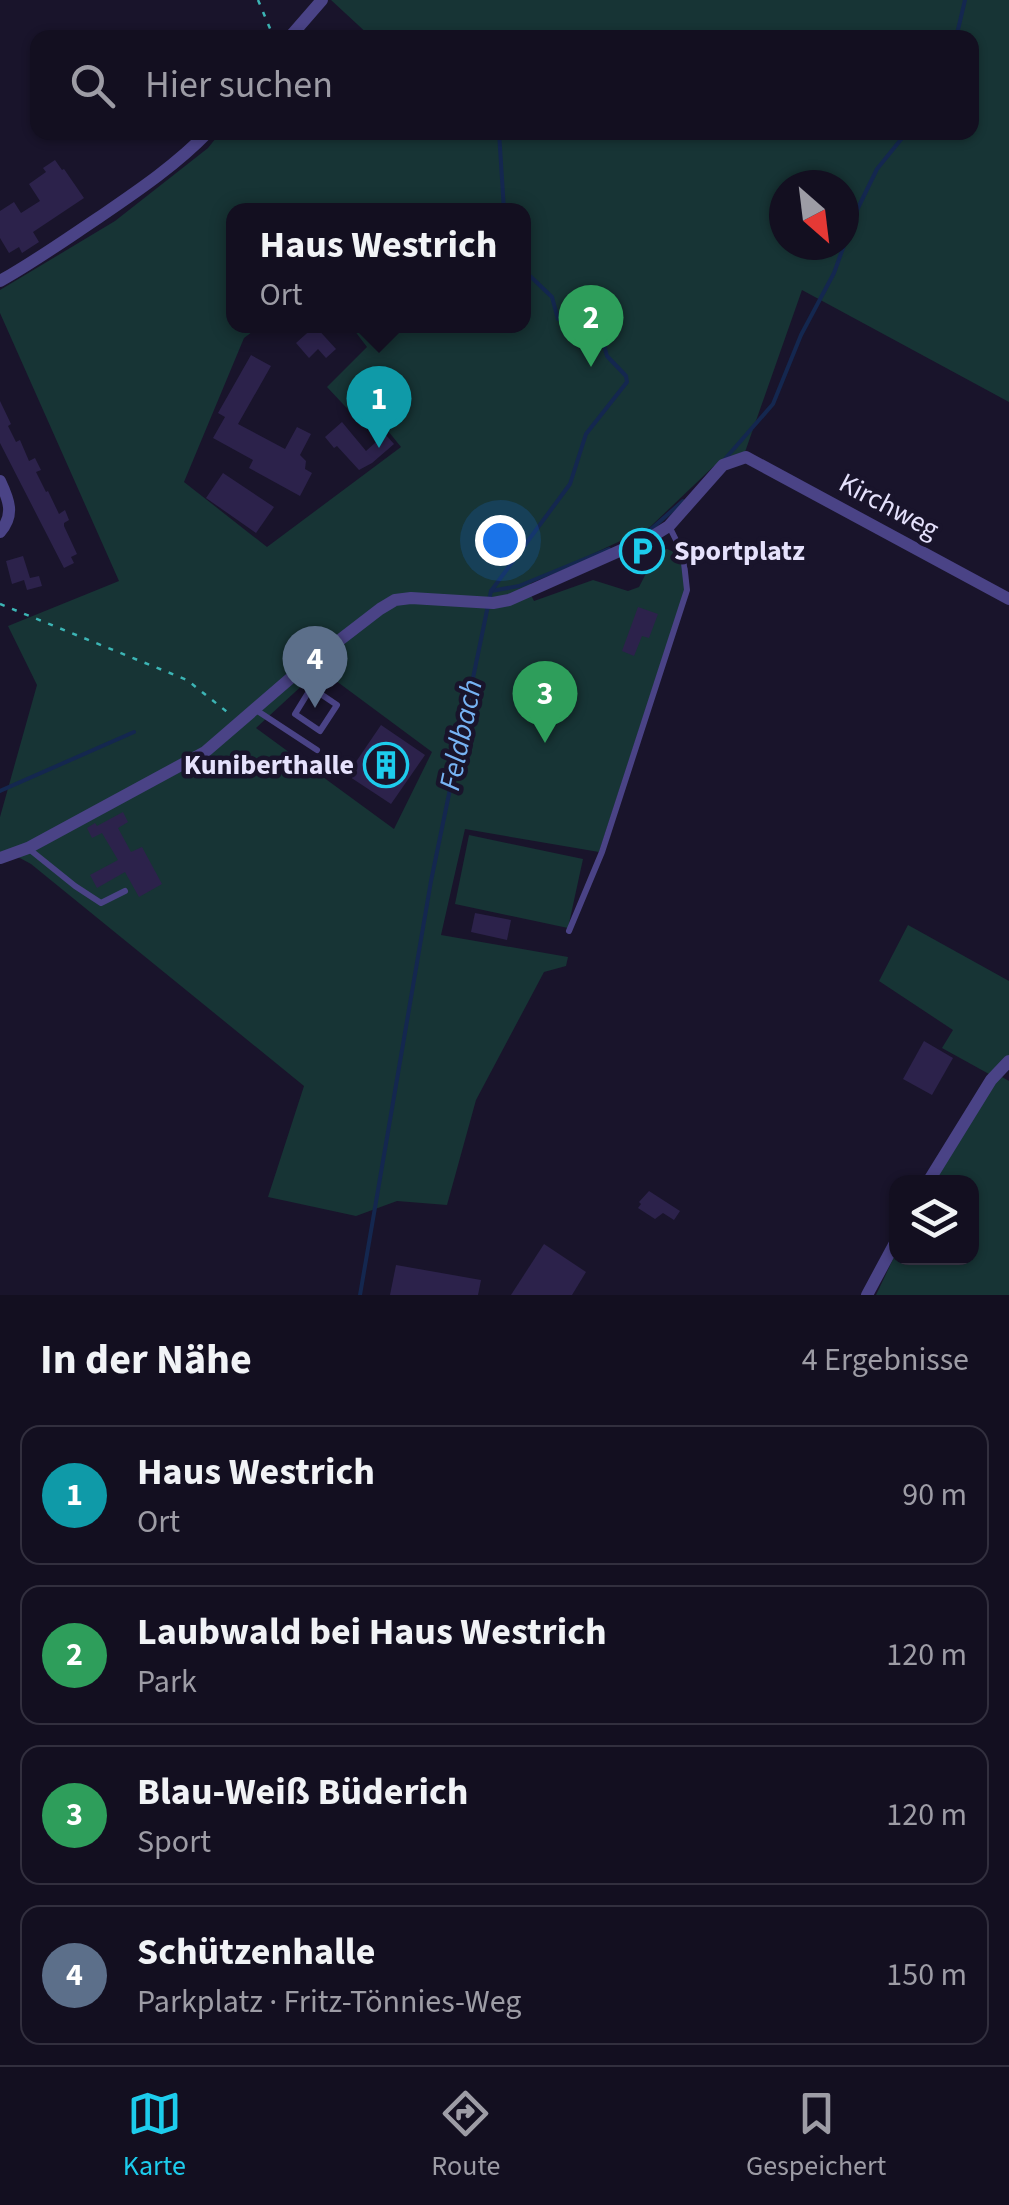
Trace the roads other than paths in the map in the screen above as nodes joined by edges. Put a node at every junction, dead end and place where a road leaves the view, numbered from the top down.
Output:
1 (322, 0) edge
2 (296, 30) edge
3 (200, 140) edge
4 (0, 281) edge
5 (0, 482) edge
6 (670, 526) junction
7 (0, 532) edge
8 (1009, 599) edge
9 (293, 676) junction
10 (312, 688) junction
11 (254, 708) junction
12 (317, 750) dead end
13 (28, 848) junction
14 (0, 858) edge
15 (125, 891) dead end
16 (569, 931) dead end
17 (1009, 1061) edge
18 (932, 1175) edge
19 (889, 1253) edge
20 (867, 1295) edge

1 - 2 street
3 - 4 street
5 - 7 street
6 - 8 street, Kirchweg
6 - 9 street
6 - 16 lane
9 - 10 lane
9 - 11 street
10 - 10 lane
11 - 12 lane
11 - 13 street
13 - 14 street
13 - 15 lane
17 - 18 street
19 - 20 street

